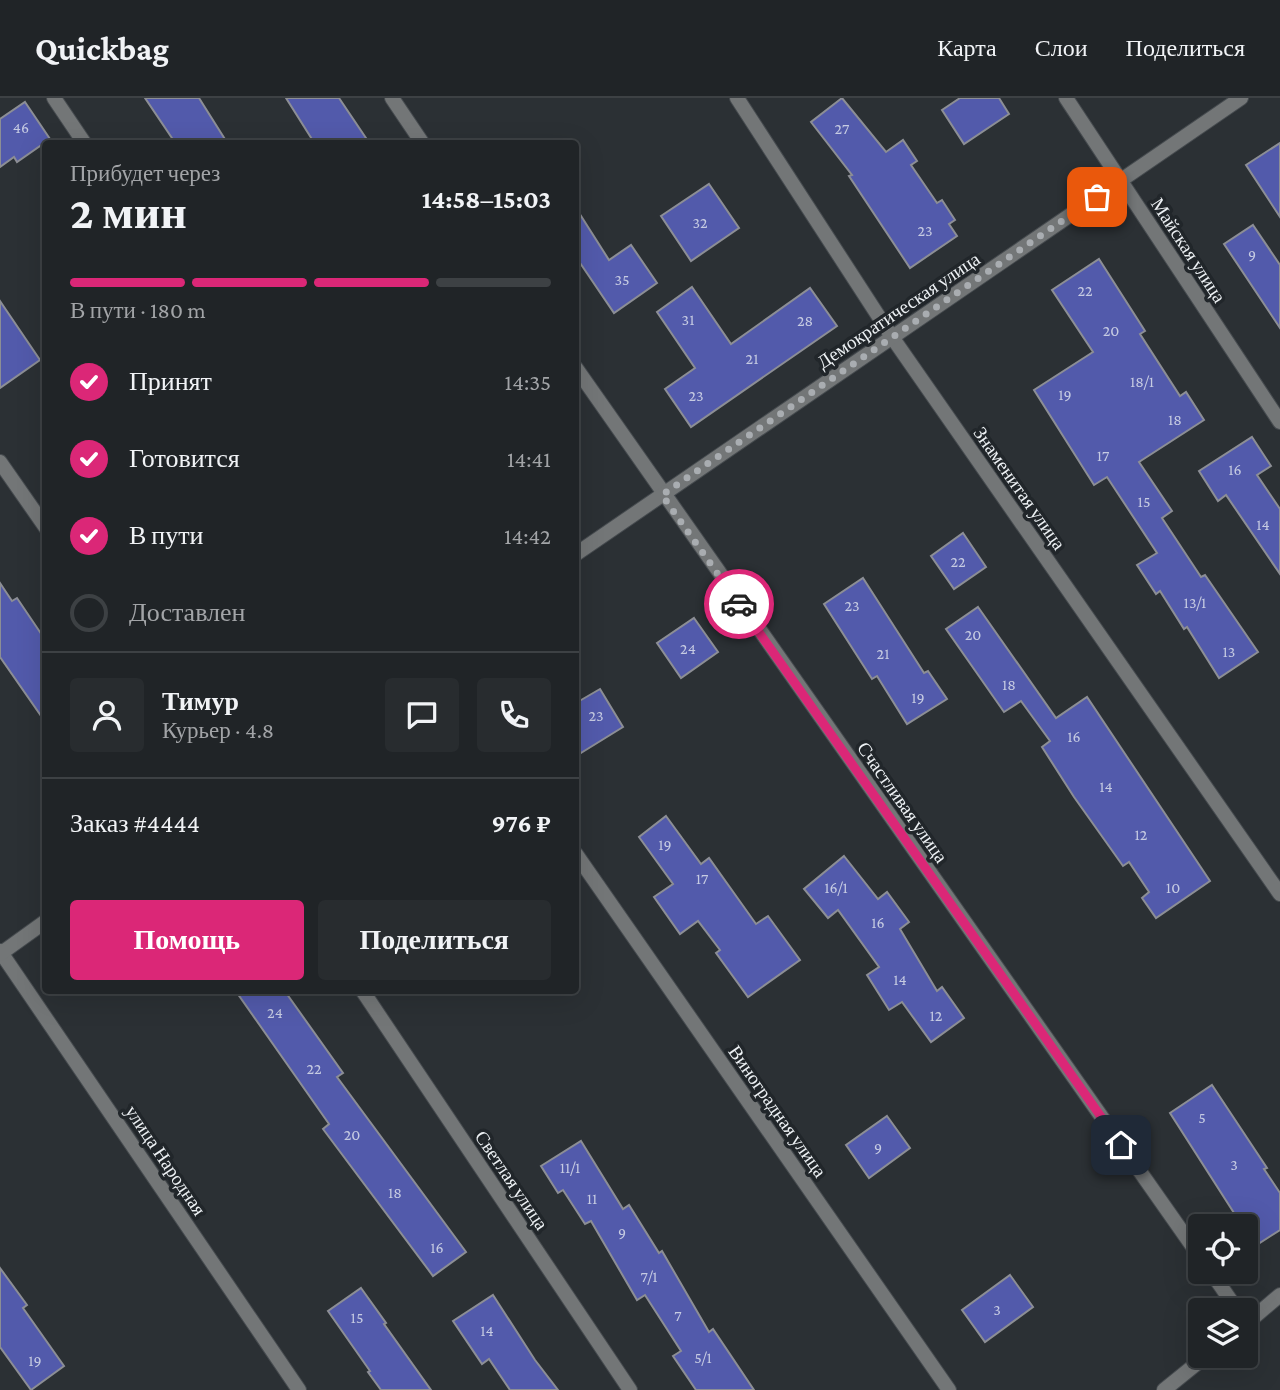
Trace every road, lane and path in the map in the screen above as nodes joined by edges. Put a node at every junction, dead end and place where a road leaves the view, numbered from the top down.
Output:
1 (54, 98) edge
2 (392, 98) edge
3 (737, 98) edge
4 (1066, 98) edge
5 (1241, 98) edge
6 (82, 140) edge
7 (420, 140) edge
8 (1120, 181) junction
9 (892, 337) junction
10 (579, 372) edge
11 (1278, 414) edge
12 (0, 463) edge
13 (662, 495) junction
14 (42, 522) edge
15 (579, 552) edge
16 (579, 858) edge
17 (1280, 894) edge
18 (42, 924) edge
19 (0, 952) edge
20 (365, 994) edge
21 (1188, 1240) edge
22 (1280, 1295) edge
23 (1258, 1313) edge
24 (1191, 1368) edge
25 (299, 1390) edge
26 (630, 1390) edge
27 (948, 1390) edge
28 (1164, 1390) edge

1 - 6 street
2 - 7 street
3 - 9 street, Знаменитая улица
4 - 8 street, Майская улица
5 - 8 street, Демократическая улица
8 - 9 street, Демократическая улица
8 - 11 street, Майская улица
9 - 13 street, Демократическая улица
9 - 17 street, Знаменитая улица
10 - 13 street, Счастливая улица
12 - 14 street
13 - 15 street, Демократическая улица
13 - 21 street, Счастливая улица
16 - 27 street, Виноградная улица
18 - 19 street
19 - 25 street, улица Народная
20 - 26 street, Светлая улица
22 - 23 street
24 - 28 street

